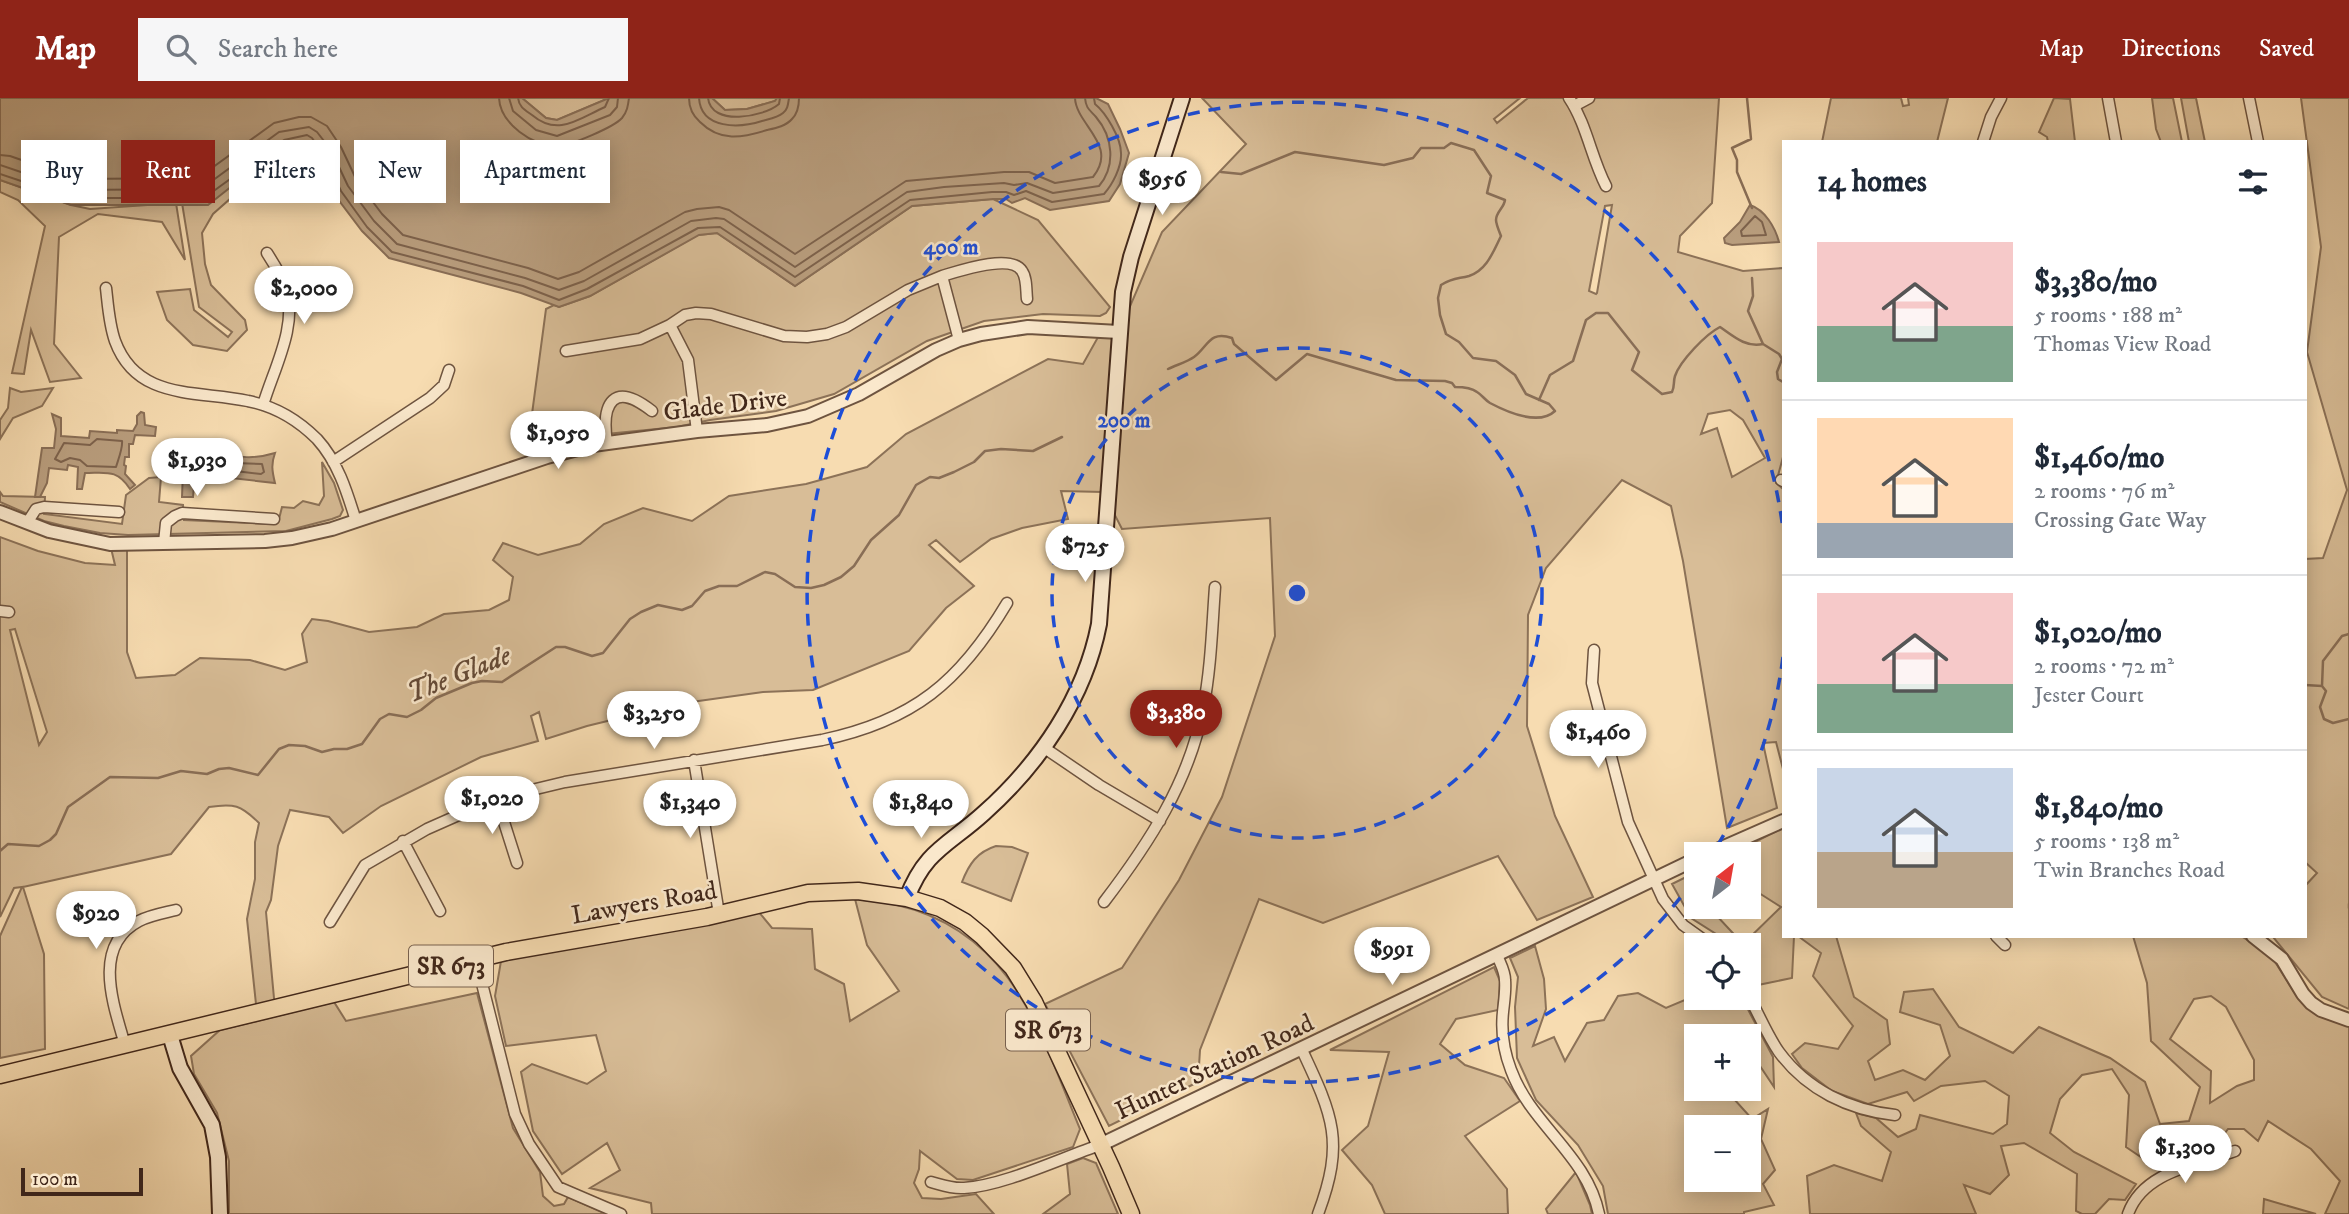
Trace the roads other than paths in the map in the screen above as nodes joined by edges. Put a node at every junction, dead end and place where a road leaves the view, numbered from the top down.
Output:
1 (1182, 98) edge
2 (1589, 98) edge
3 (2001, 98) edge
4 (2108, 98) edge
5 (2249, 98) edge
6 (1572, 102) edge
7 (1984, 140) edge
8 (2116, 140) edge
9 (2258, 140) edge
10 (1606, 186) dead end
11 (267, 253) dead end
12 (942, 276) junction
13 (106, 288) dead end
14 (1027, 299) dead end
15 (670, 325) junction
16 (1119, 332) junction
17 (959, 340) junction
18 (566, 351) dead end
19 (449, 370) dead end
20 (263, 405) junction
21 (652, 411) dead end
22 (697, 431) junction
23 (607, 443) junction
24 (333, 462) junction
25 (0, 512) edge
26 (119, 512) dead end
27 (274, 519) dead end
28 (356, 521) junction
29 (27, 523) junction
30 (164, 543) junction
31 (1215, 587) dead end
32 (1007, 603) dead end
33 (1594, 650) dead end
34 (1043, 747) junction
35 (694, 760) junction
36 (497, 800) junction
37 (1160, 821) junction
38 (1782, 821) edge
39 (403, 841) junction
40 (1735, 842) edge
41 (517, 863) dead end
42 (1684, 865) edge
43 (1654, 880) junction
44 (907, 898) junction
45 (1104, 902) dead end
46 (176, 910) dead end
47 (440, 911) dead end
48 (719, 914) junction
49 (330, 922) dead end
50 (1694, 933) edge
51 (1998, 938) edge
52 (2256, 938) edge
53 (2005, 945) dead end
54 (1497, 955) junction
55 (476, 960) junction
56 (1756, 1010) edge
57 (2349, 1020) edge
58 (170, 1035) junction
59 (125, 1045) junction
60 (1302, 1050) junction
61 (0, 1075) edge
62 (1895, 1115) dead end
63 (1100, 1145) junction
64 (2235, 1151) dead end
65 (932, 1182) dead end
66 (220, 1214) edge
67 (621, 1214) edge
68 (1131, 1214) edge
69 (1318, 1214) edge
70 (1599, 1214) edge
71 (2128, 1214) edge

1 - 16 main road
2 - 6 street
3 - 7 street
4 - 8 street
5 - 9 street
6 - 10 street
11 - 20 street
12 - 14 street
12 - 15 street
12 - 17 street
13 - 20 street
15 - 18 street
15 - 22 street
16 - 17 street, Glade Drive
16 - 34 main road
17 - 22 street, Glade Drive
19 - 24 street
20 - 24 street
21 - 23 street
22 - 23 street, Glade Drive
23 - 28 street, Glade Drive
24 - 28 street
25 - 29 street, Glade Drive
26 - 29 street
27 - 30 street
28 - 30 street, Glade Drive
29 - 30 street, Glade Drive
31 - 37 street
32 - 35 street
33 - 43 street
34 - 37 street
34 - 44 main road
35 - 36 street
35 - 48 street
36 - 39 street
36 - 41 street
37 - 45 street
38 - 40 street
39 - 47 street
39 - 49 street
42 - 43 street, Hunter Station Road
43 - 50 street
43 - 54 street, Hunter Station Road
44 - 48 main road, Lawyers Road / SR 673
44 - 63 main road, Lawyers Road / SR 673
46 - 59 street
48 - 55 main road, Lawyers Road / SR 673
51 - 53 street
52 - 57 street
54 - 60 street, Hunter Station Road
54 - 70 street
55 - 58 main road, Lawyers Road / SR 673
55 - 67 street
56 - 62 street
58 - 59 main road, Lawyers Road / SR 673
58 - 66 main road
59 - 61 main road, Lawyers Road / SR 673
60 - 63 street, Hunter Station Road
60 - 69 street
63 - 65 street, Hunter Station Road
63 - 68 main road, Lawyers Road / SR 673
64 - 71 street

